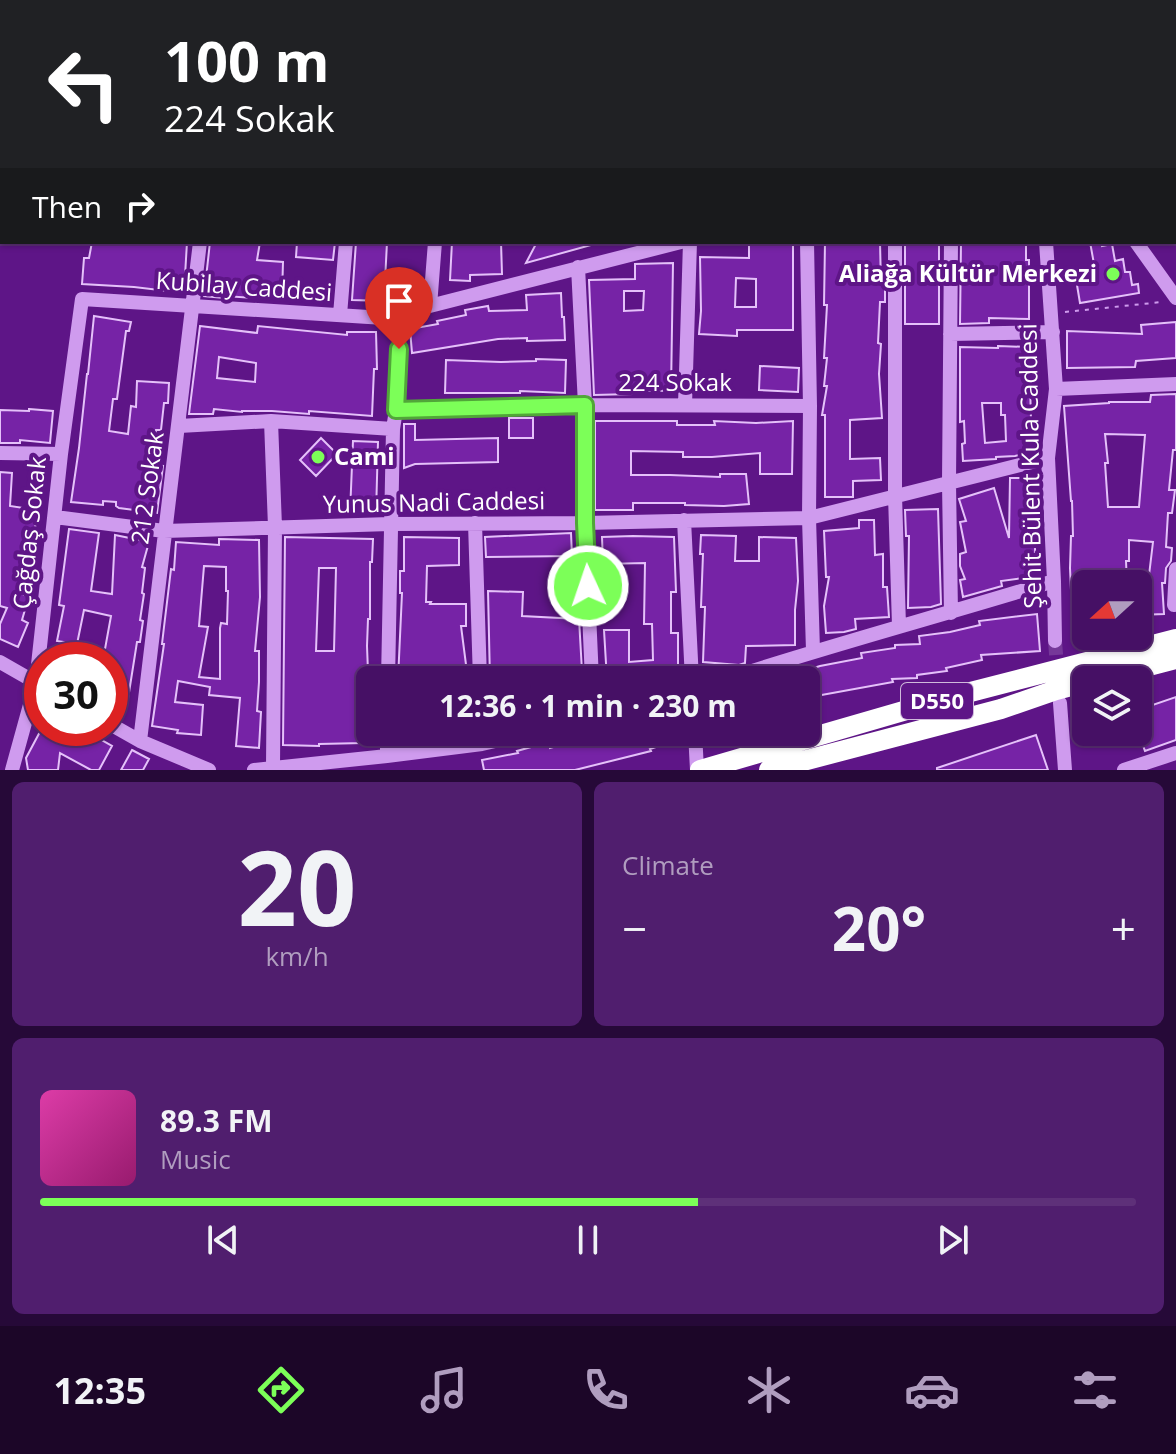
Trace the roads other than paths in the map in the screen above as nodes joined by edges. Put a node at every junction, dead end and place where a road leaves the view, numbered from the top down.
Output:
1 (200, 244) edge
2 (346, 244) edge
3 (435, 244) edge
4 (673, 244) edge
5 (690, 244) edge
6 (807, 244) edge
7 (895, 244) edge
8 (951, 244) edge
9 (1046, 244) edge
10 (1137, 244) edge
11 (578, 267) junction
12 (1176, 298) edge
13 (82, 299) joint
14 (193, 306) junction
15 (430, 306) junction
16 (340, 315) junction
17 (400, 319) junction
18 (1053, 332) junction
19 (950, 334) junction
20 (1176, 384) edge
21 (1056, 389) junction
22 (585, 405) junction
23 (685, 405) junction
24 (810, 406) junction
25 (396, 410) junction
26 (271, 421) junction
27 (179, 426) junction
28 (393, 429) junction
29 (0, 453) edge
30 (61, 454) junction
31 (1048, 458) junction
32 (949, 483) junction
33 (895, 495) junction
34 (55, 517) junction
35 (809, 518) junction
36 (684, 520) junction
37 (475, 523) junction
38 (585, 523) junction
39 (390, 524) junction
40 (275, 527) junction
41 (164, 531) junction
42 (1176, 569) edge
43 (1054, 581) junction
44 (1174, 605) edge
45 (951, 613) junction
46 (899, 626) junction
47 (1176, 639) edge
48 (1055, 641) tunnel mouth
49 (43, 642) edge
50 (813, 651) junction
51 (1176, 659) edge
52 (0, 662) edge
53 (388, 666) edge
54 (480, 666) edge
55 (591, 666) edge
56 (691, 666) edge
57 (767, 666) edge
58 (1149, 666) edge
59 (24, 676) edge
60 (1072, 686) edge
61 (1060, 703) dead end
62 (24, 732) edge
63 (128, 734) edge
64 (140, 741) junction
65 (387, 746) edge
66 (440, 746) edge
67 (696, 746) edge
68 (1176, 753) edge
69 (387, 756) junction
70 (273, 767) junction
71 (12, 770) edge
72 (209, 770) edge
73 (254, 770) edge
74 (699, 770) edge
75 (769, 770) edge
76 (1065, 770) edge
77 (1124, 770) edge

1 - 14 street, 212 Sokak
2 - 16 street
3 - 15 street
4 - 11 street, Kubilay Caddesi
5 - 23 street
6 - 24 street
7 - 33 street
8 - 19 street
9 - 18 street, Şehit Bülent Kula Caddesi
10 - 12 street
11 - 15 street, Kubilay Caddesi
11 - 22 street
13 - 14 street, Kubilay Caddesi
13 - 30 street, Çağdaş Sokak
14 - 16 street, Kubilay Caddesi
14 - 27 street, 212 Sokak
15 - 17 street, Kubilay Caddesi
16 - 17 street, Kubilay Caddesi
17 - 25 street
18 - 19 street
18 - 21 street, Şehit Bülent Kula Caddesi
19 - 32 street
20 - 21 street
21 - 31 street, Şehit Bülent Kula Caddesi
22 - 23 street, 224 Sokak
22 - 25 street, 224 Sokak
22 - 38 street
23 - 24 street, 224 Sokak
24 - 35 street
25 - 28 street
26 - 27 street
26 - 28 street
26 - 40 street
27 - 41 street, 212 Sokak
28 - 39 street
29 - 30 street
30 - 34 street, Çağdaş Sokak
31 - 32 street, Yunus Nadi Caddesi
31 - 43 street, Şehit Bülent Kula Caddesi
32 - 33 street, Yunus Nadi Caddesi
32 - 45 street
33 - 35 street, Yunus Nadi Caddesi
33 - 46 street
34 - 41 street, Yunus Nadi Caddesi
34 - 49 street, Çağdaş Sokak
35 - 36 street, Yunus Nadi Caddesi
35 - 50 street
36 - 38 street, Yunus Nadi Caddesi
36 - 56 street
37 - 38 street, Yunus Nadi Caddesi
37 - 39 street, Yunus Nadi Caddesi
37 - 54 street
38 - 55 street
39 - 40 street, Yunus Nadi Caddesi
39 - 53 street
40 - 41 street, Yunus Nadi Caddesi
40 - 70 street
41 - 64 street, 212 Sokak
42 - 44 street
43 - 45 street
43 - 48 street, Şehit Bülent Kula Caddesi
45 - 46 street
46 - 50 street
47 - 74 highway, D550
50 - 57 street
51 - 58 highway
52 - 59 street
60 - 75 highway, D550
61 - 76 street
62 - 71 street, Çağdaş Sokak
63 - 64 street
64 - 72 street
65 - 69 street
66 - 69 street
67 - 74 street
68 - 77 street
69 - 70 street
70 - 73 street

